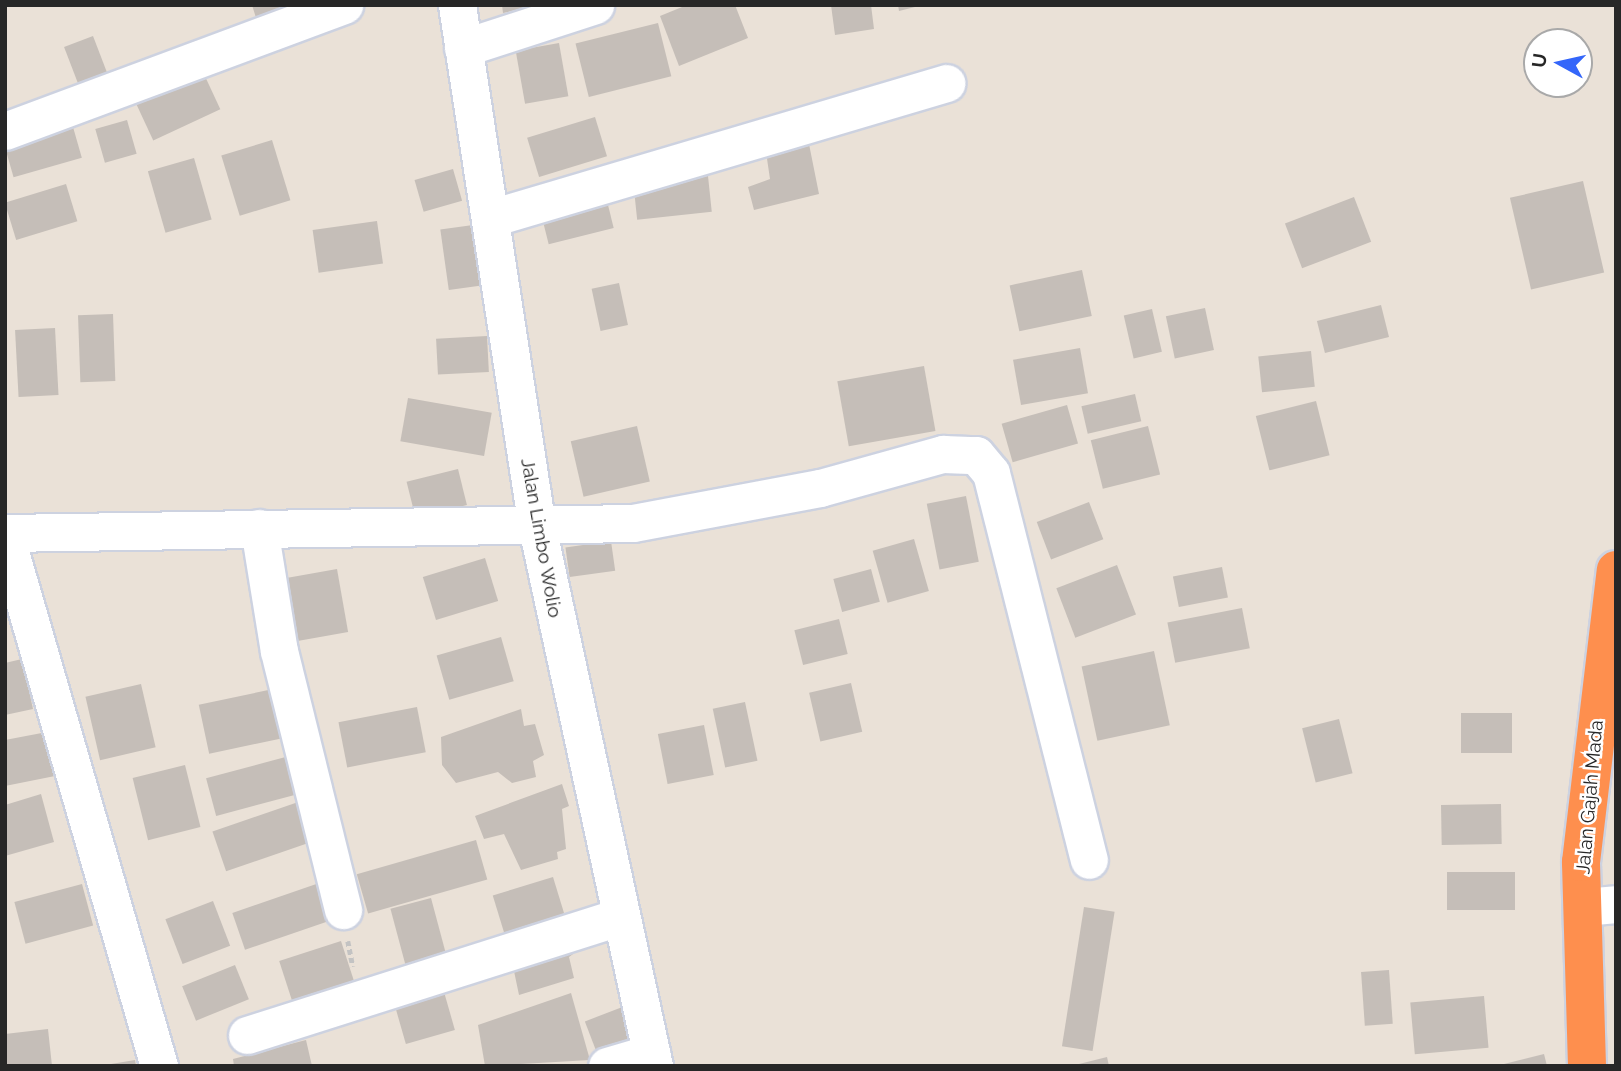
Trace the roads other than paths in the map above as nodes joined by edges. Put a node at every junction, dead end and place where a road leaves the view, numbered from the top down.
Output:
1 (344, 5) edge
2 (457, 5) edge
3 (595, 5) edge
4 (463, 48) junction
5 (946, 83) dead end
6 (5, 131) edge
7 (491, 218) junction
8 (537, 527) junction
9 (259, 528) junction
10 (5, 534) edge
11 (1616, 570) edge
12 (1612, 624) edge
13 (1089, 860) dead end
14 (1599, 906) edge
15 (343, 910) road end
16 (619, 916) junction
17 (247, 1035) dead end
18 (653, 1059) edge
19 (159, 1066) edge
20 (607, 1066) edge
21 (1587, 1066) edge

1 - 6 street
2 - 4 street, Jalan Limbo Wolio
3 - 4 street
4 - 7 street, Jalan Limbo Wolio
5 - 7 street
7 - 8 street, Jalan Limbo Wolio
8 - 9 street
8 - 13 street
8 - 16 street, Jalan Limbo Wolio
9 - 10 street
9 - 15 street
10 - 19 street
11 - 12 highway, Jalan Gajah Mada
12 - 14 highway, Jalan Gajah Mada
14 - 21 highway, Jalan Gajah Mada
16 - 17 street
16 - 18 street, Jalan Limbo Wolio
18 - 20 street

